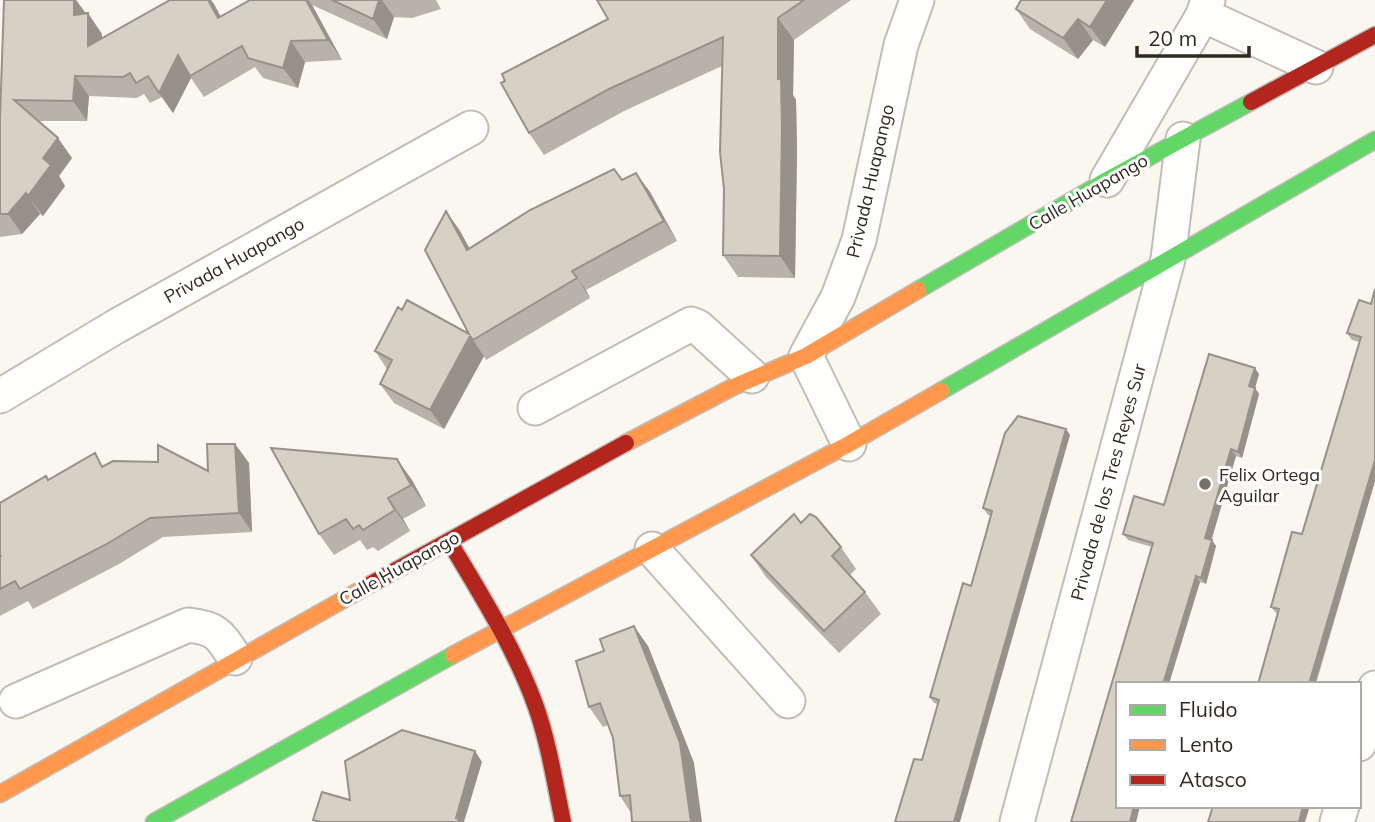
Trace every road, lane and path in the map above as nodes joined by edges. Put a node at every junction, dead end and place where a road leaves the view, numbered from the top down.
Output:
1 (916, 0) edge
2 (1205, 8) edge
3 (1375, 35) edge
4 (1316, 67) junction
5 (471, 128) dead end
6 (1183, 139) junction
7 (1375, 140) edge
8 (1107, 180) junction
9 (1168, 259) junction
10 (806, 356) junction
11 (752, 376) junction
12 (0, 396) edge
13 (535, 408) dead end
14 (849, 444) junction
15 (449, 541) junction
16 (652, 549) junction
17 (501, 629) junction
18 (235, 658) junction
19 (1375, 688) edge
20 (16, 701) dead end
21 (788, 701) dead end
22 (1361, 737) edge
23 (0, 794) edge
24 (157, 822) edge
25 (562, 822) edge
26 (1017, 822) edge

1 - 10 street, Privada Huapango
2 - 4 street
2 - 8 street
3 - 4 main road, Calle Huapango
4 - 6 main road, Calle Huapango
5 - 12 street, Privada Huapango
6 - 8 main road, Calle Huapango
6 - 9 street, Privada de los Tres Reyes Sur
7 - 9 main road
8 - 10 main road, Calle Huapango
9 - 14 main road
9 - 26 street, Privada de los Tres Reyes Sur
10 - 11 main road, Calle Huapango
10 - 14 street
11 - 13 street
11 - 15 main road, Calle Huapango
14 - 16 main road
15 - 17 main road
15 - 18 main road, Calle Huapango
16 - 17 main road
16 - 21 street
17 - 24 main road
17 - 25 main road
18 - 20 street
18 - 23 main road, Calle Huapango
19 - 22 street

